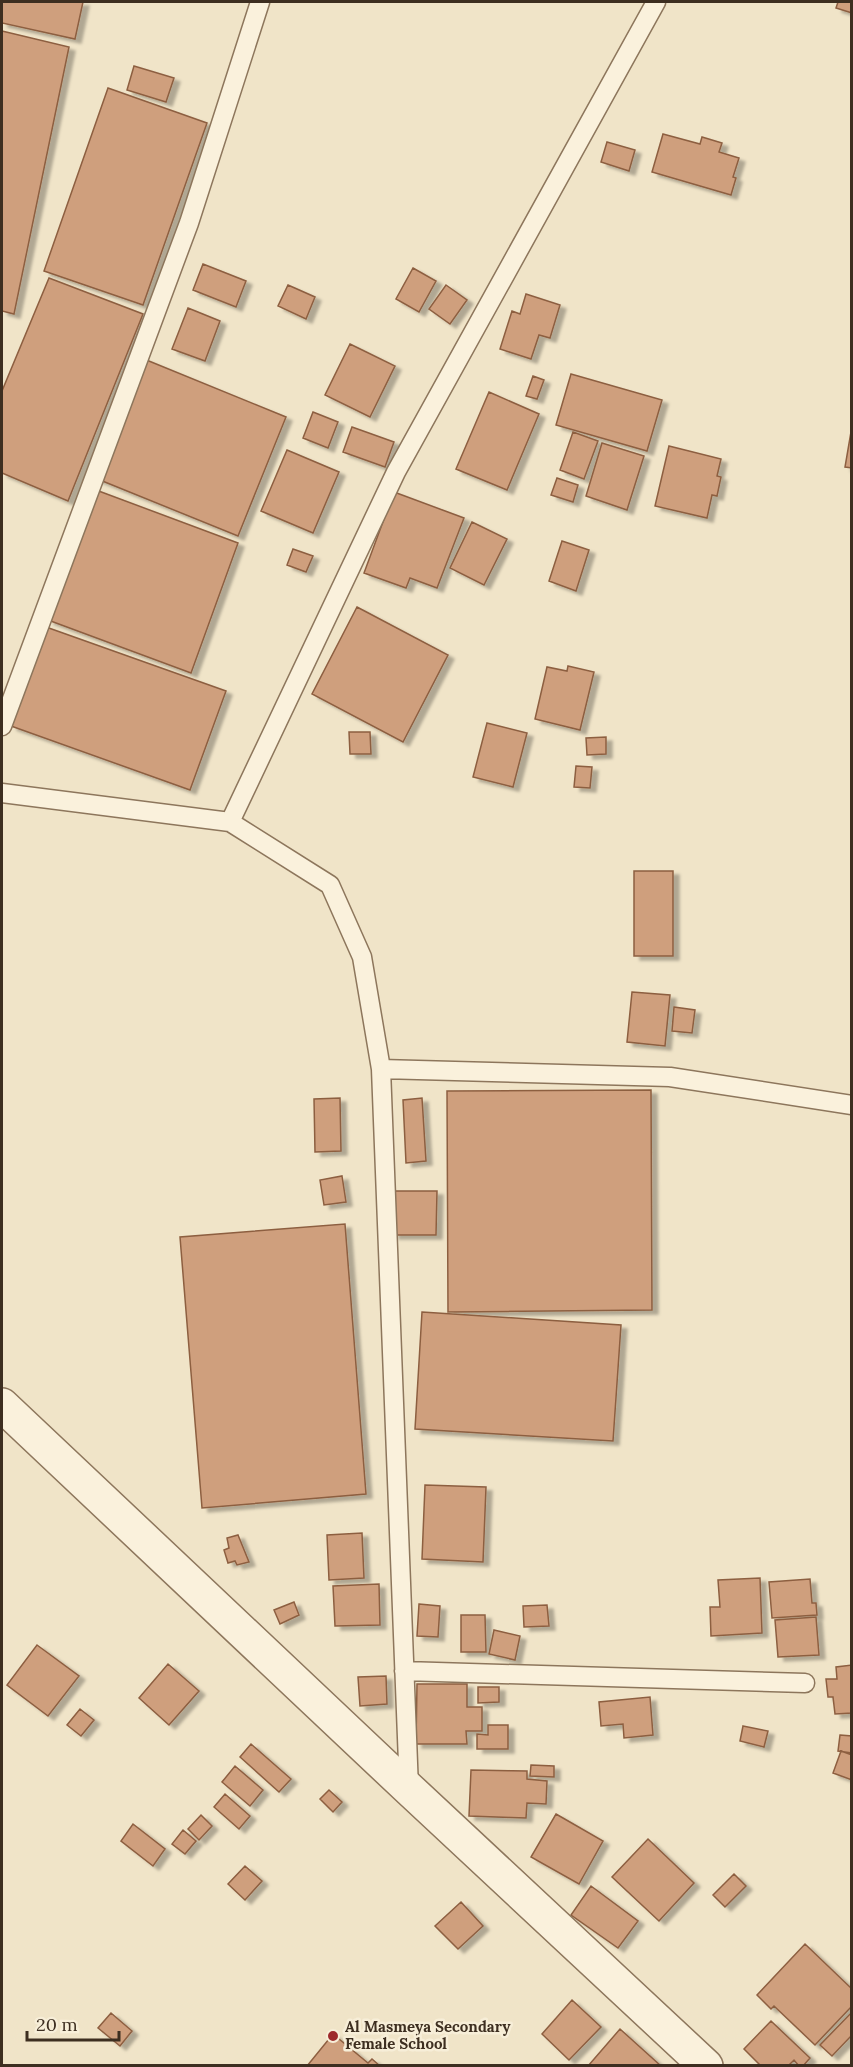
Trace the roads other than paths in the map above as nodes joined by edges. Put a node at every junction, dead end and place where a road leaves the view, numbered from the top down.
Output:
1 (260, 2) edge
2 (656, 2) edge
3 (2, 726) edge
4 (2, 793) edge
5 (230, 822) junction
6 (381, 1069) junction
7 (852, 1105) edge
8 (2, 1405) edge
9 (404, 1671) junction
10 (805, 1683) dead end
11 (409, 1789) junction
12 (706, 2066) edge

1 - 3 lane
2 - 5 lane
4 - 5 lane
5 - 6 lane
6 - 7 lane
6 - 9 lane
8 - 11 street
9 - 10 lane
9 - 11 lane
11 - 12 street

